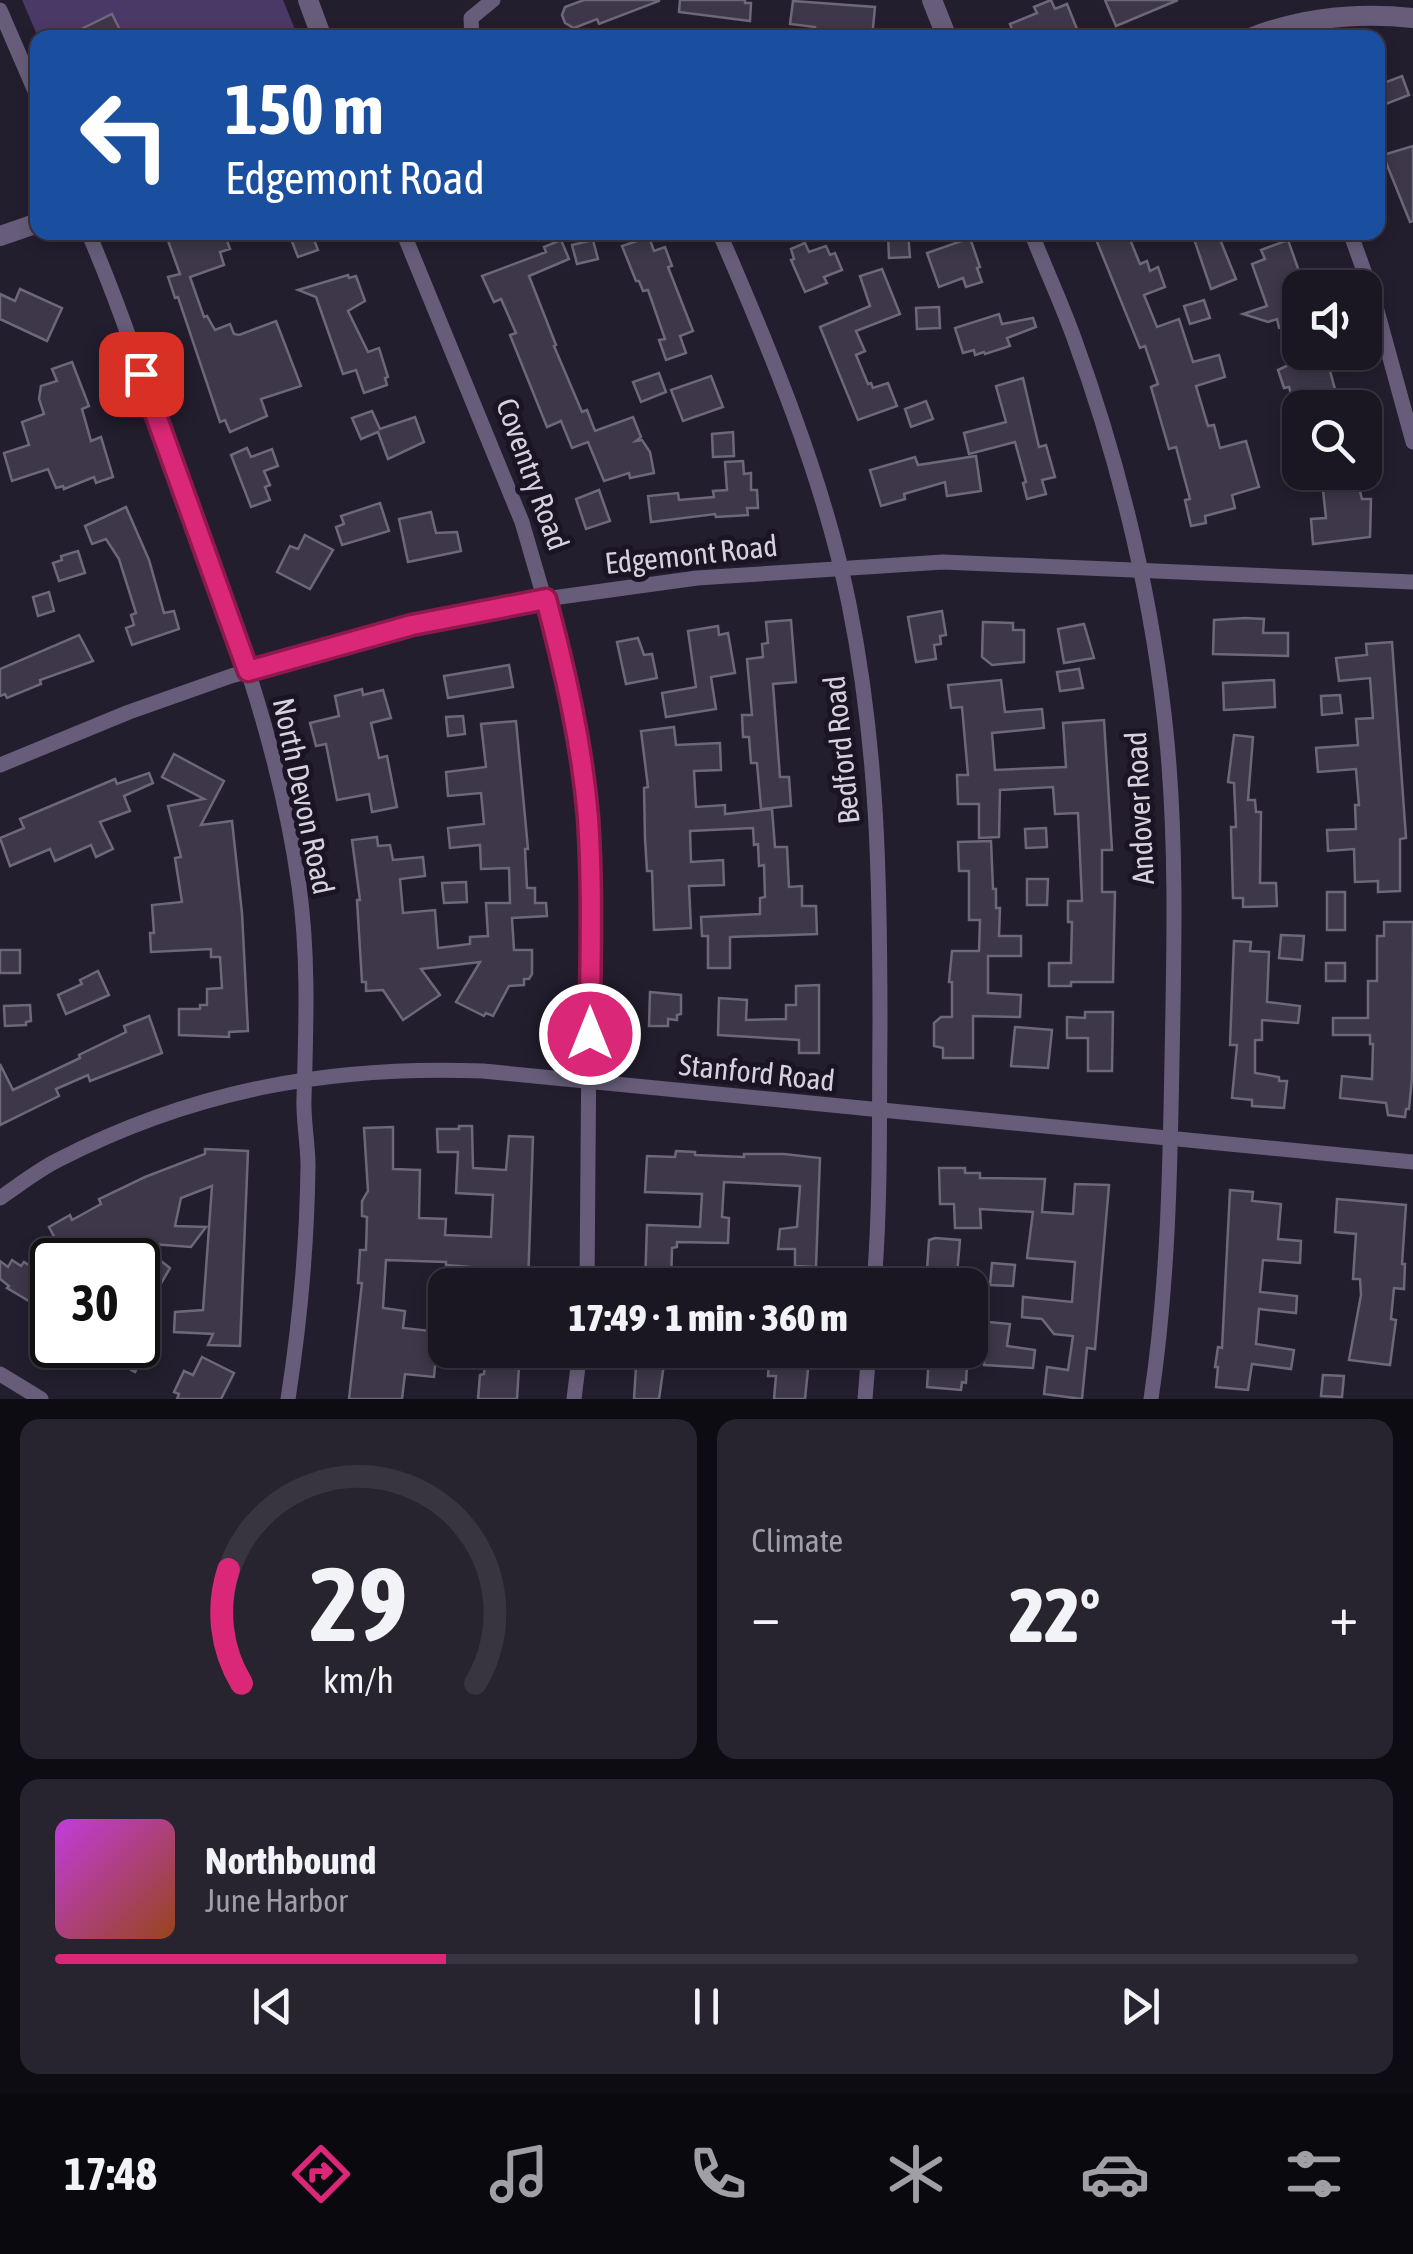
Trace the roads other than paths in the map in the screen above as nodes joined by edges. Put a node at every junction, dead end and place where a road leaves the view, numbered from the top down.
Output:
1 (308, 0) edge
2 (492, 0) edge
3 (932, 0) edge
4 (0, 10) edge
5 (1413, 18) edge
6 (319, 30) edge
7 (472, 30) edge
8 (944, 30) edge
9 (1286, 30) edge
10 (30, 79) edge
11 (30, 225) edge
12 (0, 236) edge
13 (91, 240) edge
14 (405, 240) edge
15 (722, 240) edge
16 (1035, 240) edge
17 (1353, 240) edge
18 (1413, 442) edge
19 (840, 567) junction
20 (1138, 568) junction
21 (1413, 582) edge
22 (546, 599) junction
23 (248, 671) junction
24 (0, 765) edge
25 (306, 1079) junction
26 (591, 1083) junction
27 (880, 1112) junction
28 (1171, 1138) junction
29 (1413, 1162) edge
30 (0, 1198) edge
31 (587, 1268) edge
32 (875, 1268) edge
33 (578, 1368) edge
34 (868, 1368) edge
35 (0, 1374) edge
36 (41, 1399) edge
37 (288, 1399) edge
38 (574, 1399) edge
39 (865, 1399) edge
40 (1151, 1399) edge

1 - 6 street
2 - 7 street
3 - 8 street
4 - 10 street
5 - 9 street
11 - 12 street
13 - 23 street, North Devon Road
14 - 22 street, Coventry Road
15 - 19 street, Bedford Road
16 - 20 street, Andover Road
17 - 18 street
19 - 20 street, Edgemont Road
19 - 22 street, Edgemont Road
19 - 27 street, Bedford Road
20 - 21 street, Edgemont Road
20 - 28 street, Andover Road
22 - 23 street, Edgemont Road
22 - 26 street, Coventry Road
23 - 24 street, Edgemont Road
23 - 25 street, North Devon Road
25 - 26 street, Stanford Road
25 - 30 street, Stanford Road
25 - 37 street, North Devon Road
26 - 27 street, Stanford Road
26 - 31 street, Coventry Road
27 - 28 street, Stanford Road
27 - 32 street, Bedford Road
28 - 29 street, Stanford Road
28 - 40 street, Andover Road
33 - 38 street
34 - 39 street
35 - 36 street

